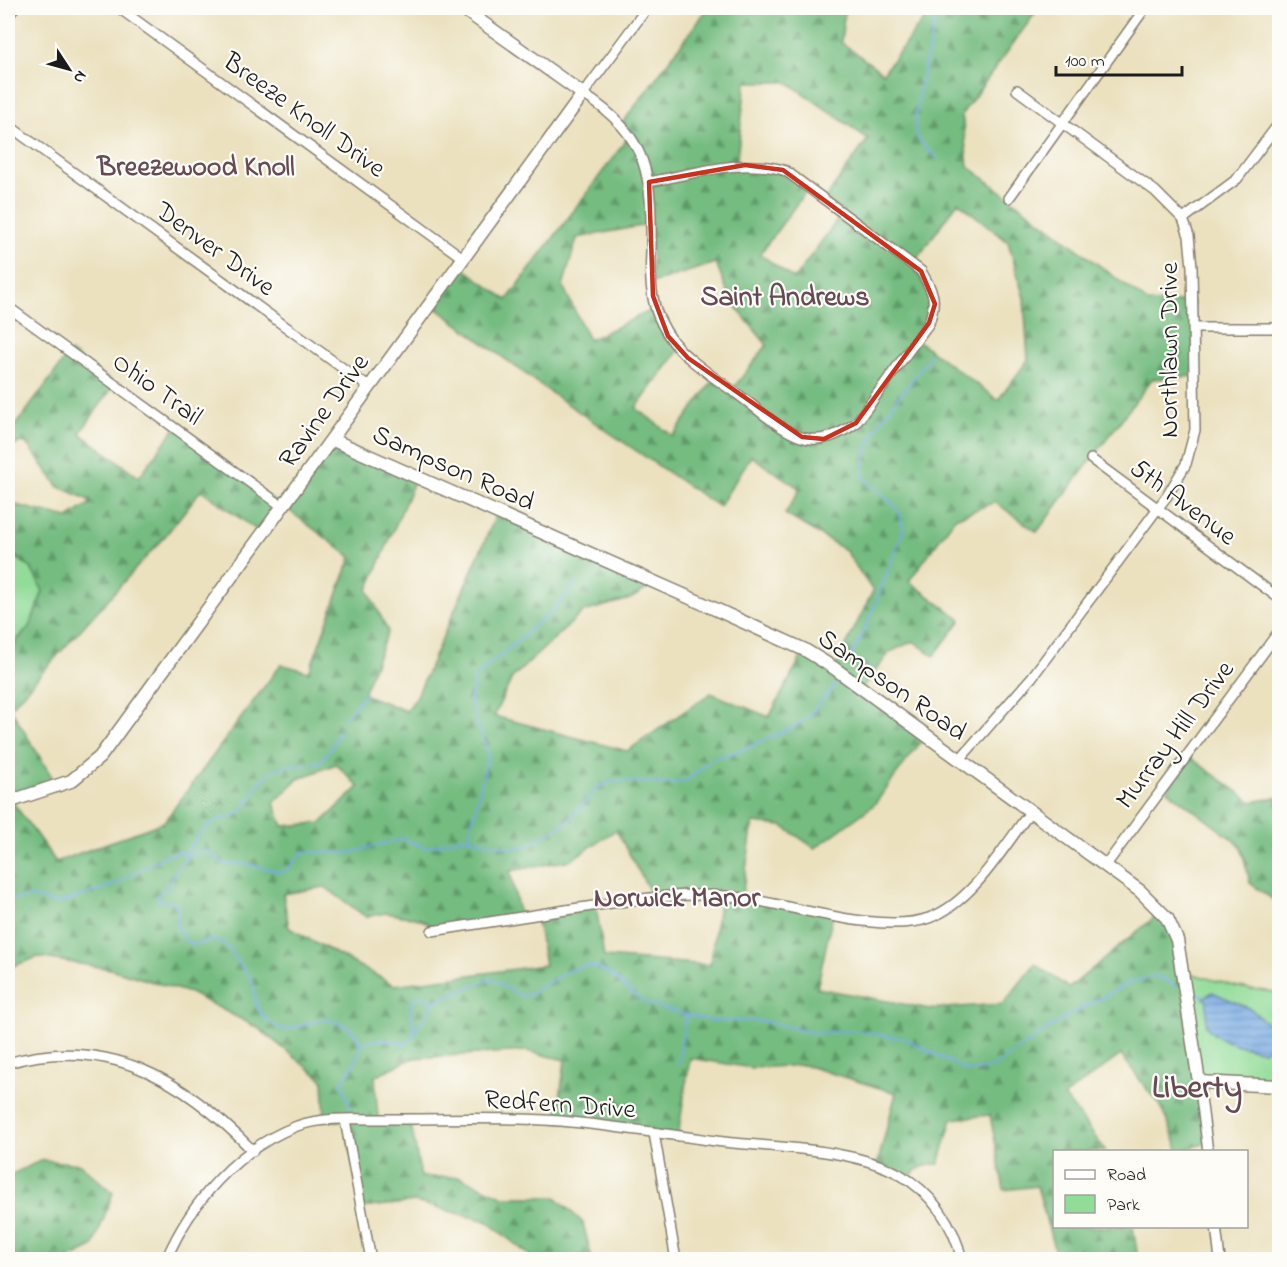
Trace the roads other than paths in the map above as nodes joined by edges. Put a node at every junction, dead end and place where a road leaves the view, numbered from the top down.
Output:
1 (14, 8) edge
2 (118, 8) edge
3 (462, 8) edge
4 (647, 8) edge
5 (1145, 8) edge
6 (8, 17) edge
7 (1017, 90) dead end
8 (583, 94) junction
9 (1280, 122) edge
10 (1063, 124) junction
11 (8, 125) edge
12 (649, 182) junction
13 (1009, 198) dead end
14 (1183, 219) junction
15 (463, 258) junction
16 (8, 307) edge
17 (1194, 328) junction
18 (1280, 328) edge
19 (370, 388) junction
20 (333, 440) junction
21 (1091, 459) dead end
22 (282, 506) junction
23 (1157, 509) junction
24 (1280, 599) edge
25 (1280, 630) edge
26 (960, 759) junction
27 (8, 802) edge
28 (1031, 812) junction
29 (1106, 865) junction
30 (432, 931) dead end
31 (8, 1063) edge
32 (1199, 1082) junction
33 (1280, 1086) edge
34 (345, 1120) junction
35 (654, 1133) junction
36 (1208, 1150) edge
37 (253, 1151) junction
38 (1216, 1228) edge
39 (166, 1260) edge
40 (371, 1260) edge
41 (676, 1260) edge
42 (962, 1260) edge
43 (1220, 1260) edge

1 - 6 street
2 - 15 street, Breeze Knoll Drive
3 - 8 street
4 - 8 street, Ravine Drive
5 - 10 street
7 - 10 street
8 - 12 street
8 - 15 street, Ravine Drive
9 - 14 street
10 - 13 street
10 - 14 street
11 - 19 street, Denver Drive
12 - 12 street
14 - 17 street, Northlawn Drive
15 - 19 street, Ravine Drive
16 - 22 street, Ohio Trail
17 - 18 street
17 - 23 street, Northlawn Drive
19 - 20 street, Ravine Drive
20 - 22 street, Ravine Drive
20 - 26 street, Sampson Road
21 - 23 street, 5th Avenue
22 - 27 street, Ravine Drive
23 - 24 street, 5th Avenue
23 - 26 street, Northlawn Drive
25 - 29 street, Murray Hill Drive
26 - 28 street, Sampson Road
28 - 29 street, Sampson Road
28 - 30 street
29 - 32 street, Sampson Road
31 - 37 street
32 - 33 street
32 - 36 street
34 - 35 street, Redfern Drive
34 - 37 street, Redfern Drive
34 - 40 street
35 - 41 street
35 - 42 street, Redfern Drive
37 - 39 street, Redfern Drive
38 - 43 street

